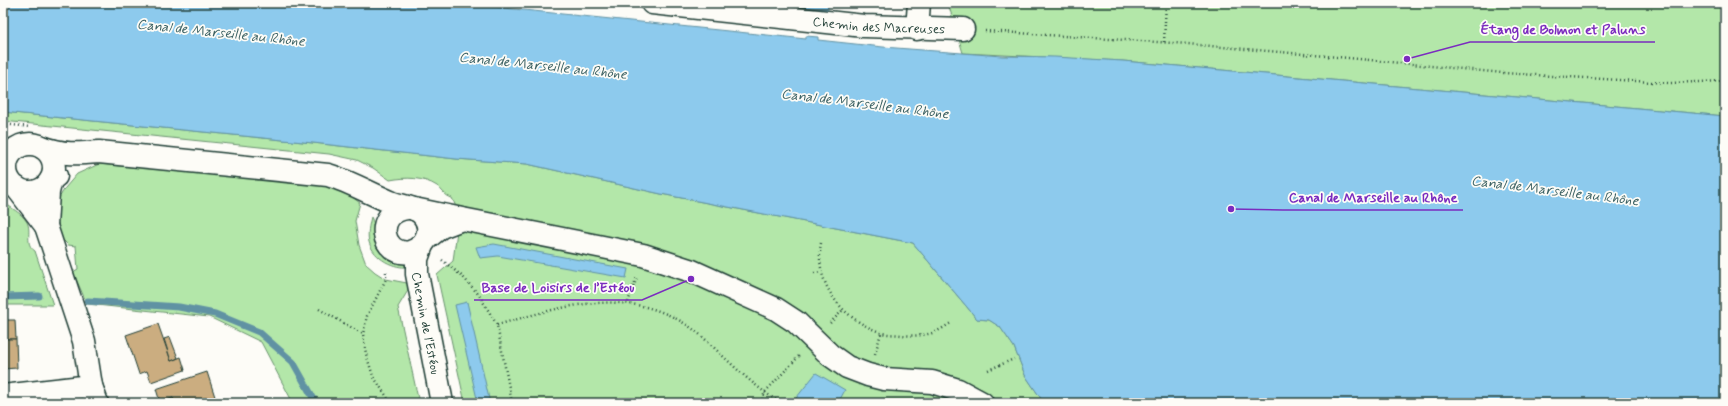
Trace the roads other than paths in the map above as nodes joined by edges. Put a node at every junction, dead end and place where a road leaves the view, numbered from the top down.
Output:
1 (652, 3) edge
2 (919, 3) edge
3 (917, 29) junction
4 (963, 29) road end
5 (42, 146) junction
6 (11, 147) edge
7 (99, 152) junction
8 (9, 178) edge
9 (51, 180) junction
10 (351, 182) junction
11 (411, 208) junction
12 (462, 219) junction
13 (46, 226) junction
14 (384, 233) junction
15 (424, 242) junction
16 (94, 395) edge
17 (3, 396) edge
18 (442, 403) edge
19 (982, 403) edge

1 - 3 street, Chemin des Macreuses
2 - 3 street
3 - 4 street, Chemin des Macreuses
5 - 6 street
5 - 7 street
5 - 9 street
6 - 8 street
7 - 9 street
7 - 10 street
8 - 9 street
8 - 13 street
9 - 13 street
10 - 11 street
10 - 14 street
11 - 12 street
11 - 14 street
11 - 15 street
12 - 15 street
12 - 19 street
13 - 16 street
14 - 15 street
15 - 18 street, Chemin de l'Estéou
16 - 17 street

